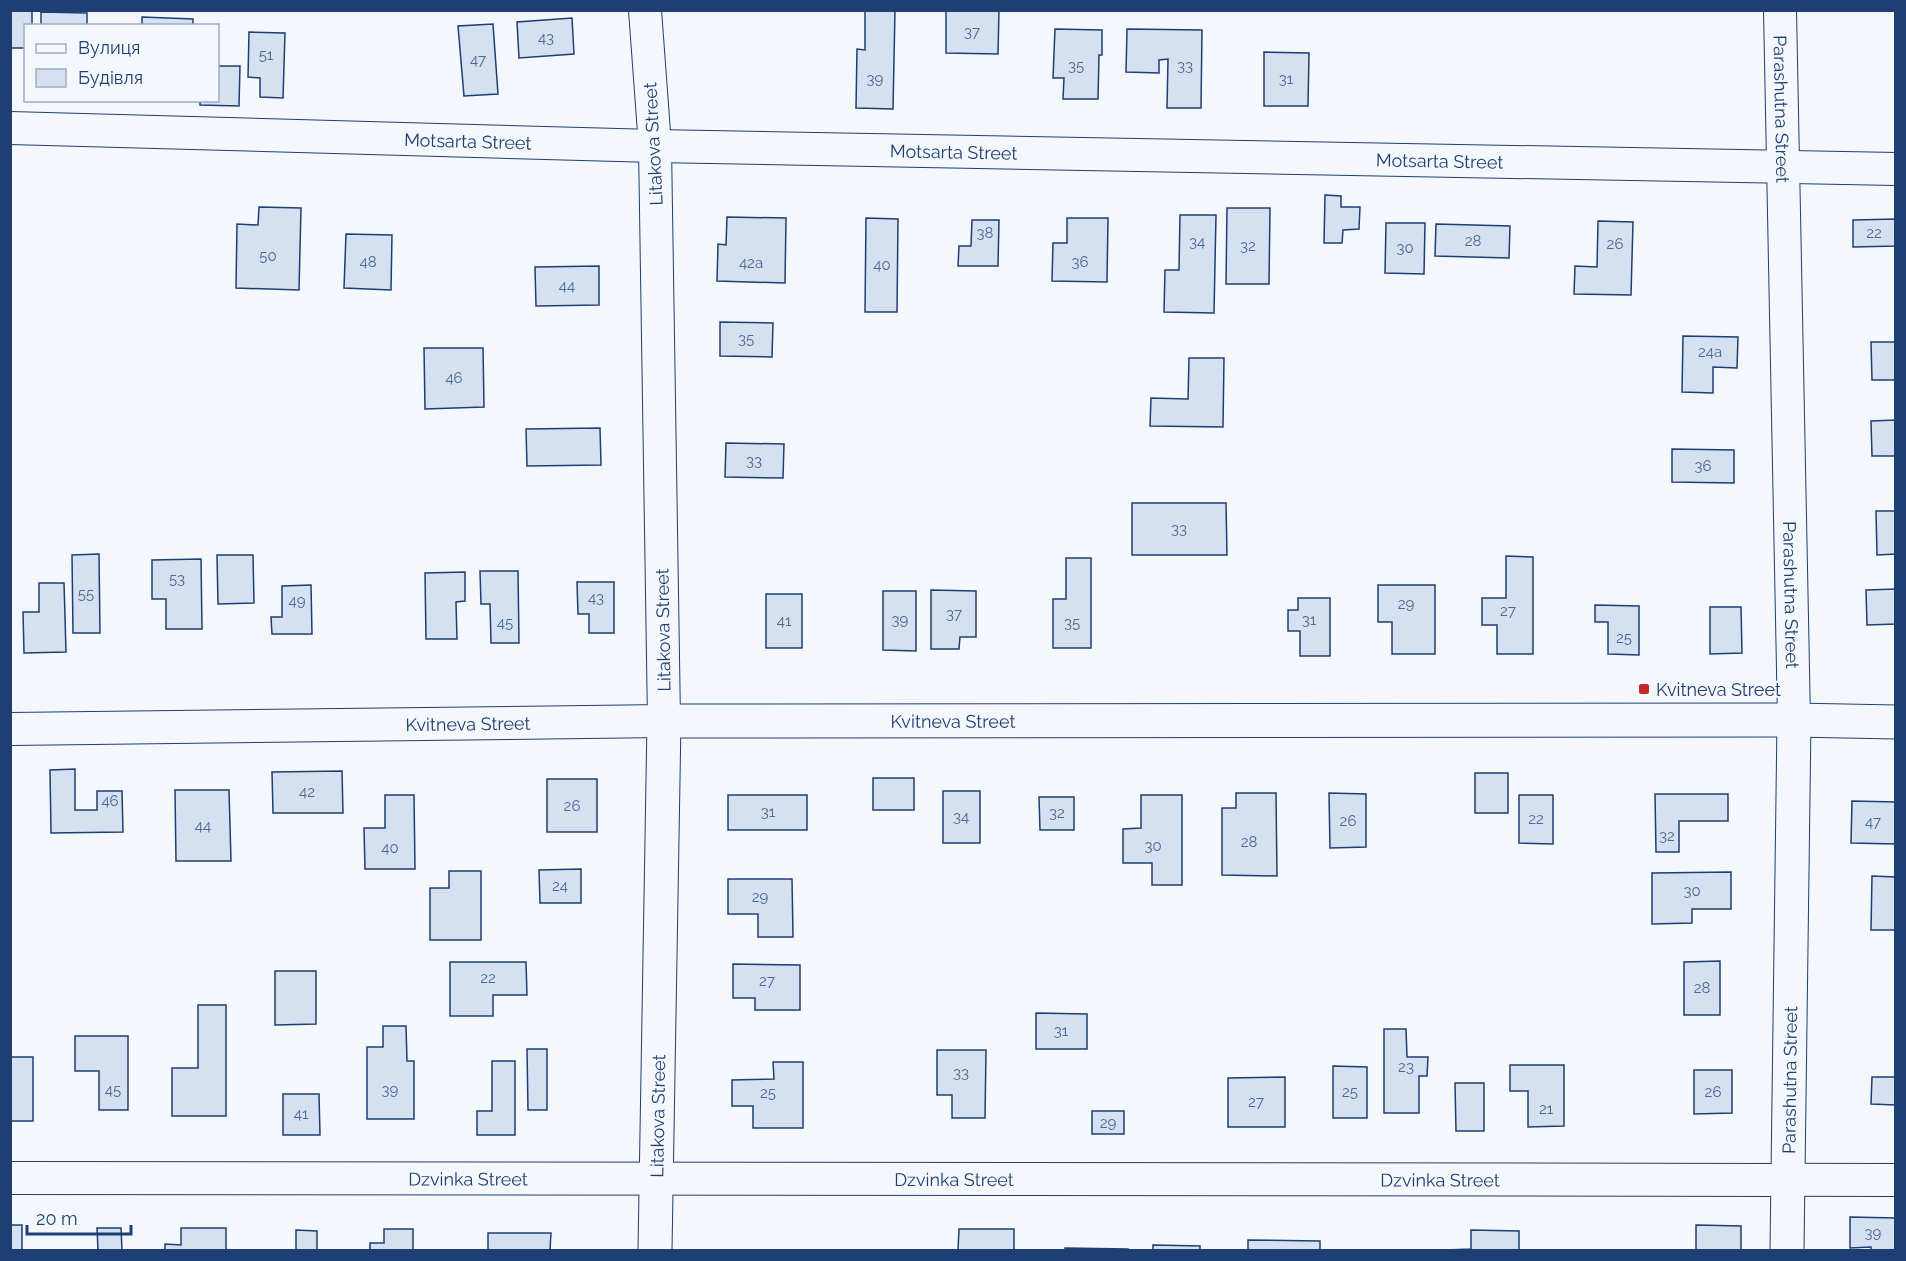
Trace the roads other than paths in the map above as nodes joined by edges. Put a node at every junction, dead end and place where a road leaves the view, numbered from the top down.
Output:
1 (645, 10) edge
2 (1780, 10) edge
3 (10, 128) edge
4 (655, 146) junction
5 (1783, 167) junction
6 (1896, 169) edge
7 (1794, 720) junction
8 (664, 721) junction
9 (1896, 722) edge
10 (10, 729) edge
11 (10, 1179) edge
12 (656, 1179) junction
13 (1788, 1180) junction
14 (1896, 1180) edge
15 (655, 1251) edge
16 (1786, 1251) edge

1 - 4 street, Litakova Street
2 - 5 street, Parashutna Street
3 - 4 street, Motsarta Street
4 - 5 street, Motsarta Street
4 - 8 street, Litakova Street
5 - 6 street, Motsarta Street
5 - 7 street, Parashutna Street
7 - 8 main road, Kvitneva Street
7 - 9 main road, Kvitneva Street
7 - 13 main road, Parashutna Street
8 - 10 street, Kvitneva Street
8 - 12 main road, Litakova Street
11 - 12 street, Dzvinka Street
12 - 13 street, Dzvinka Street
12 - 15 main road, Litakova Street
13 - 14 street, Dzvinka Street
13 - 16 main road, Parashutna Street

